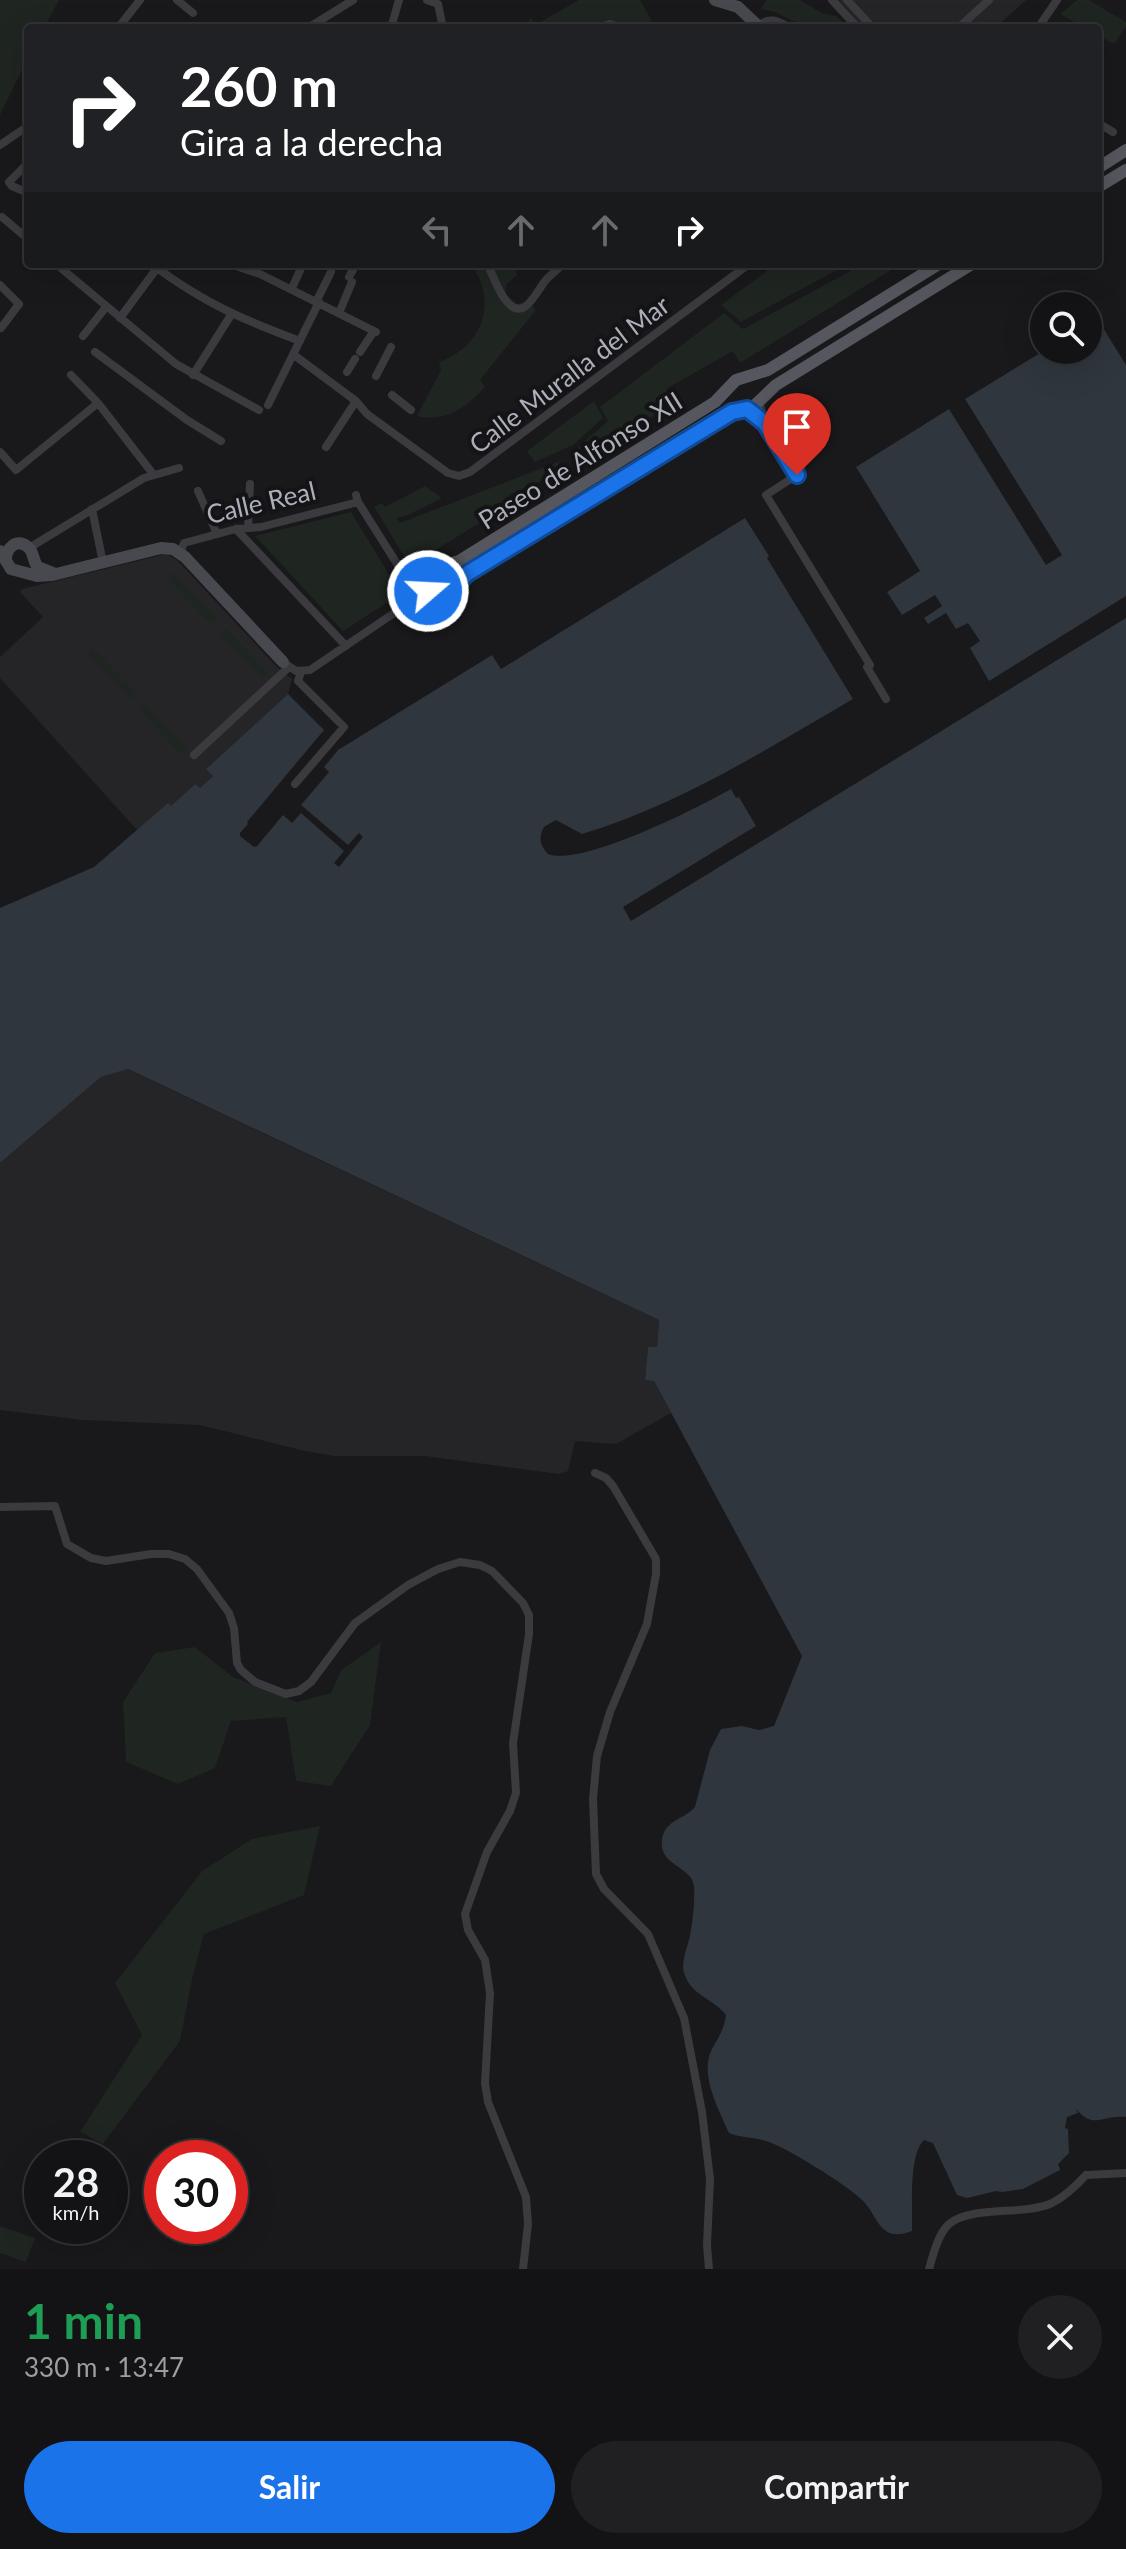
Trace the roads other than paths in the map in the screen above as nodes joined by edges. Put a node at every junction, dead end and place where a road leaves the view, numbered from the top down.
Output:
1 (140, 0) edge
2 (177, 0) edge
3 (353, 0) edge
4 (399, 0) edge
5 (427, 0) edge
6 (715, 0) edge
7 (832, 0) edge
8 (847, 0) edge
9 (989, 0) edge
10 (1057, 0) edge
11 (193, 13) dead end
12 (121, 24) edge
13 (314, 24) edge
14 (392, 24) edge
15 (442, 24) edge
16 (755, 24) edge
17 (762, 24) edge
18 (782, 24) edge
19 (854, 24) edge
20 (869, 24) edge
21 (962, 24) edge
22 (1041, 24) edge
23 (1102, 125) edge
24 (24, 129) edge
25 (1113, 132) dead end
26 (0, 145) edge
27 (1126, 150) edge
28 (1102, 165) edge
29 (24, 167) edge
30 (1126, 170) edge
31 (1102, 185) edge
32 (24, 191) edge
33 (2, 217) dead end
34 (24, 236) edge
35 (61, 268) edge
36 (157, 268) edge
37 (160, 268) edge
38 (242, 268) edge
39 (301, 268) edge
40 (355, 268) edge
41 (489, 268) edge
42 (559, 268) edge
43 (744, 268) edge
44 (933, 268) edge
45 (966, 268) edge
46 (331, 272) dead end
47 (0, 285) edge
48 (292, 288) junction
49 (318, 301) junction
50 (106, 307) junction
51 (339, 313) junction
52 (231, 315) junction
53 (120, 318) junction
54 (1, 328) edge
55 (83, 336) dead end
56 (300, 341) junction
57 (391, 347) dead end
58 (95, 352) dead end
59 (294, 355) junction
60 (71, 375) dead end
61 (193, 375) junction
62 (376, 376) dead end
63 (745, 377) junction
64 (342, 379) junction
65 (732, 384) junction
66 (392, 395) dead end
67 (760, 400) junction
68 (356, 401) junction
69 (98, 403) junction
70 (746, 409) junction
71 (411, 410) dead end
72 (765, 423) junction
73 (221, 441) dead end
74 (326, 447) dead end
75 (0, 452) edge
76 (179, 468) dead end
77 (153, 474) junction
78 (250, 484) dead end
79 (198, 491) dead end
80 (92, 509) junction
81 (248, 528) junction
82 (236, 529) junction
83 (217, 534) junction
84 (0, 539) edge
85 (13, 545) junction
86 (30, 553) junction
87 (180, 553) junction
88 (7, 561) edge
89 (103, 563) junction
90 (445, 566) junction
91 (64, 573) junction
92 (456, 584) junction
93 (434, 586) junction
94 (418, 597) junction
95 (346, 646) junction
96 (286, 664) junction
97 (301, 672) junction
98 (886, 699) dead end
99 (194, 755) dead end
100 (295, 784) dead end
101 (595, 1473) dead end
102 (0, 1507) edge
103 (1126, 2173) edge
104 (523, 2269) edge
105 (709, 2269) edge
106 (929, 2269) edge

1 - 12 street
2 - 11 street
3 - 13 street
4 - 14 street
5 - 15 street
6 - 16 main road
7 - 19 street
8 - 20 street
9 - 21 street
10 - 22 street
17 - 18 street
23 - 25 street
24 - 26 street
27 - 28 main road
29 - 32 street
30 - 31 main road
33 - 34 street
35 - 50 street
36 - 53 street
37 - 52 street
38 - 48 street
39 - 48 street
40 - 51 street
41 - 42 street
43 - 68 street, Calle Muralla del Mar
44 - 63 main road
45 - 67 main road
46 - 49 street
47 - 54 street
48 - 49 street
49 - 51 street
49 - 56 street
50 - 53 street
50 - 55 street
51 - 64 street
52 - 56 street
52 - 61 street
53 - 61 street
56 - 59 street
57 - 62 street
58 - 73 street
59 - 61 street
59 - 64 street
60 - 69 street
63 - 65 main road
63 - 67 main road
64 - 68 street
65 - 70 main road
65 - 90 main road, Paseo de Alfonso XII
66 - 71 street
67 - 70 main road
67 - 72 street
68 - 74 street
69 - 75 street
69 - 77 street
70 - 72 street
70 - 92 main road, Paseo de Alfonso XII
72 - 98 street
76 - 77 street
77 - 80 street
78 - 81 street
79 - 83 street
80 - 86 street
80 - 89 street
81 - 82 street, Calle Real
81 - 94 street, Calle Real
82 - 83 street, Calle Real
82 - 95 street
83 - 87 street, Calle Real
84 - 85 main road
85 - 86 main road
85 - 88 main road
86 - 88 main road
86 - 91 main road
87 - 89 main road
87 - 96 main road
88 - 91 main road
89 - 91 main road
90 - 92 main road
90 - 93 main road
92 - 93 main road
93 - 94 street
94 - 95 street
95 - 97 street
96 - 97 street
96 - 99 street
97 - 100 street
101 - 105 street
102 - 104 street
103 - 106 street

